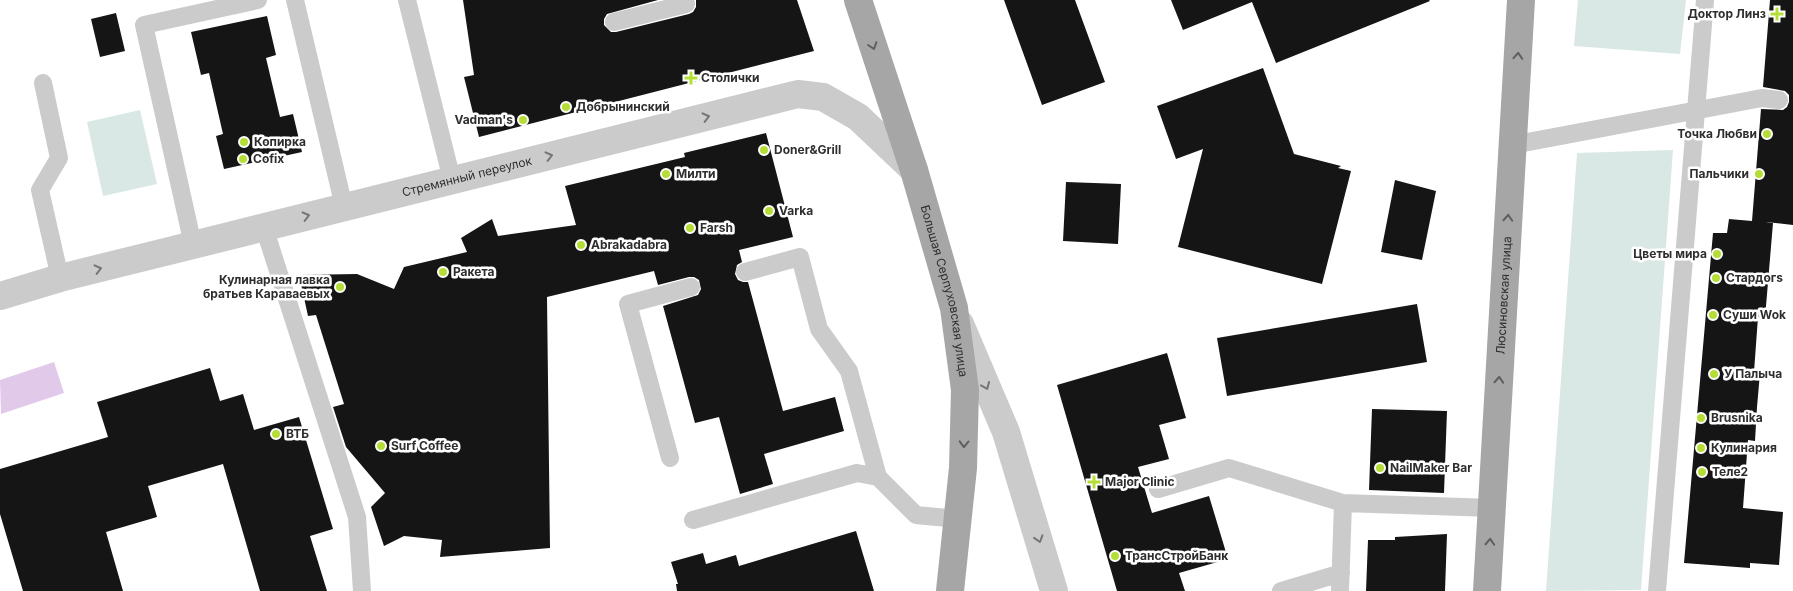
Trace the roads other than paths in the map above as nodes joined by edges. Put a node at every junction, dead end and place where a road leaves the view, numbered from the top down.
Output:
1 (258, 0) edge
2 (295, 0) edge
3 (407, 0) edge
4 (685, 0) edge
5 (858, 0) edge
6 (1521, 0) edge
7 (1705, 0) edge
8 (614, 22) dead end
9 (42, 83) dead end
10 (1779, 100) dead end
11 (1696, 110) junction
12 (1512, 145) junction
13 (914, 170) junction
14 (452, 180) junction
15 (344, 207) junction
16 (264, 227) junction
17 (193, 244) junction
18 (745, 272) dead end
19 (60, 278) junction
20 (690, 287) dead end
21 (0, 296) edge
22 (954, 308) junction
23 (670, 458) dead end
24 (878, 477) junction
25 (1158, 489) dead end
26 (1343, 503) junction
27 (1492, 508) junction
28 (958, 519) junction
29 (693, 520) dead end
30 (1341, 573) junction
31 (362, 591) edge
32 (950, 591) edge
33 (1054, 591) edge
34 (1281, 591) edge
35 (1340, 591) edge
36 (1488, 591) edge
37 (1657, 591) edge

1 - 17 lane
2 - 15 lane
3 - 14 lane
4 - 8 lane
5 -> 13 main road, Большая Серпуховская улица
12 -> 6 main road, Люсиновская улица
7 - 11 lane
9 - 19 lane
10 - 11 lane
11 - 12 lane
11 - 37 lane
27 -> 12 main road, Люсиновская улица
14 -> 13 street, Стремянный переулок
13 - 22 main road, Большая Серпуховская улица
14 - 15 street, Стремянный переулок
16 -> 15 street, Стремянный переулок
16 - 17 street, Стремянный переулок
16 - 31 lane
19 -> 17 street, Стремянный переулок
18 - 24 lane
19 - 21 street, Стремянный переулок
20 - 23 lane
22 -> 28 main road, Большая Серпуховская улица
22 -> 33 street
24 - 28 lane
24 - 29 lane
25 - 26 lane
26 - 27 lane
26 - 30 lane
36 -> 27 main road, Люсиновская улица
28 - 32 main road, Большая Серпуховская улица
30 - 34 lane
30 - 35 lane

